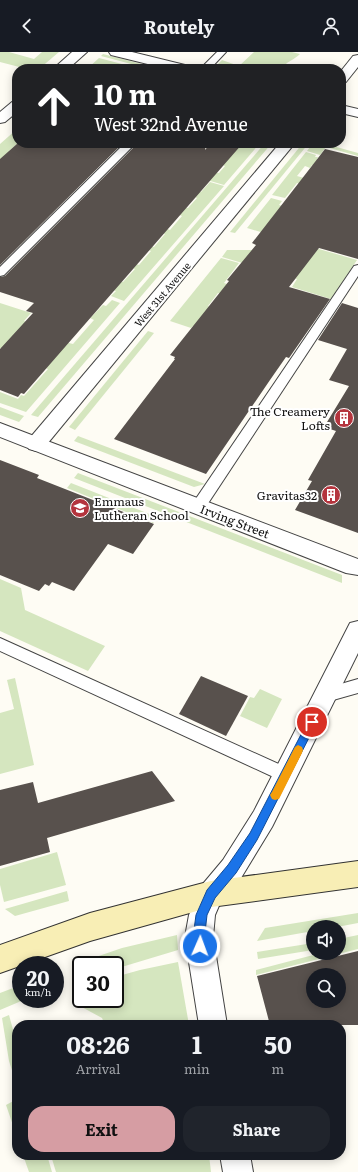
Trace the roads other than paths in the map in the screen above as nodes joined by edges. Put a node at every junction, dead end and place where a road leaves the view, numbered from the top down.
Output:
1 (80, 52) edge
2 (116, 52) edge
3 (222, 52) edge
4 (358, 59) edge
5 (66, 64) edge
6 (164, 64) edge
7 (210, 64) edge
8 (346, 73) edge
9 (12, 109) edge
10 (346, 110) edge
11 (358, 113) edge
12 (0, 119) edge
13 (126, 148) edge
14 (284, 148) edge
15 (358, 268) edge
16 (0, 272) edge
17 (0, 430) edge
18 (36, 444) junction
19 (198, 507) junction
20 (358, 567) edge
21 (358, 630) edge
22 (0, 644) edge
23 (358, 686) edge
24 (326, 695) junction
25 (286, 775) junction
26 (358, 874) edge
27 (211, 894) junction
28 (0, 959) edge
29 (211, 1020) edge
30 (236, 1160) edge
31 (238, 1172) edge

1 - 5 street
2 - 6 street
3 - 7 lane
4 - 8 street
9 - 12 street
10 - 11 street
13 - 16 lane
14 - 18 street, West 31st Avenue
15 - 19 lane
17 - 18 street, Irving Street
18 - 19 street, Irving Street
19 - 20 street, Irving Street
21 - 24 street
22 - 25 lane
23 - 24 lane
24 - 25 street
25 - 27 street
26 - 27 main road
27 - 28 main road
27 - 29 street
30 - 31 street

